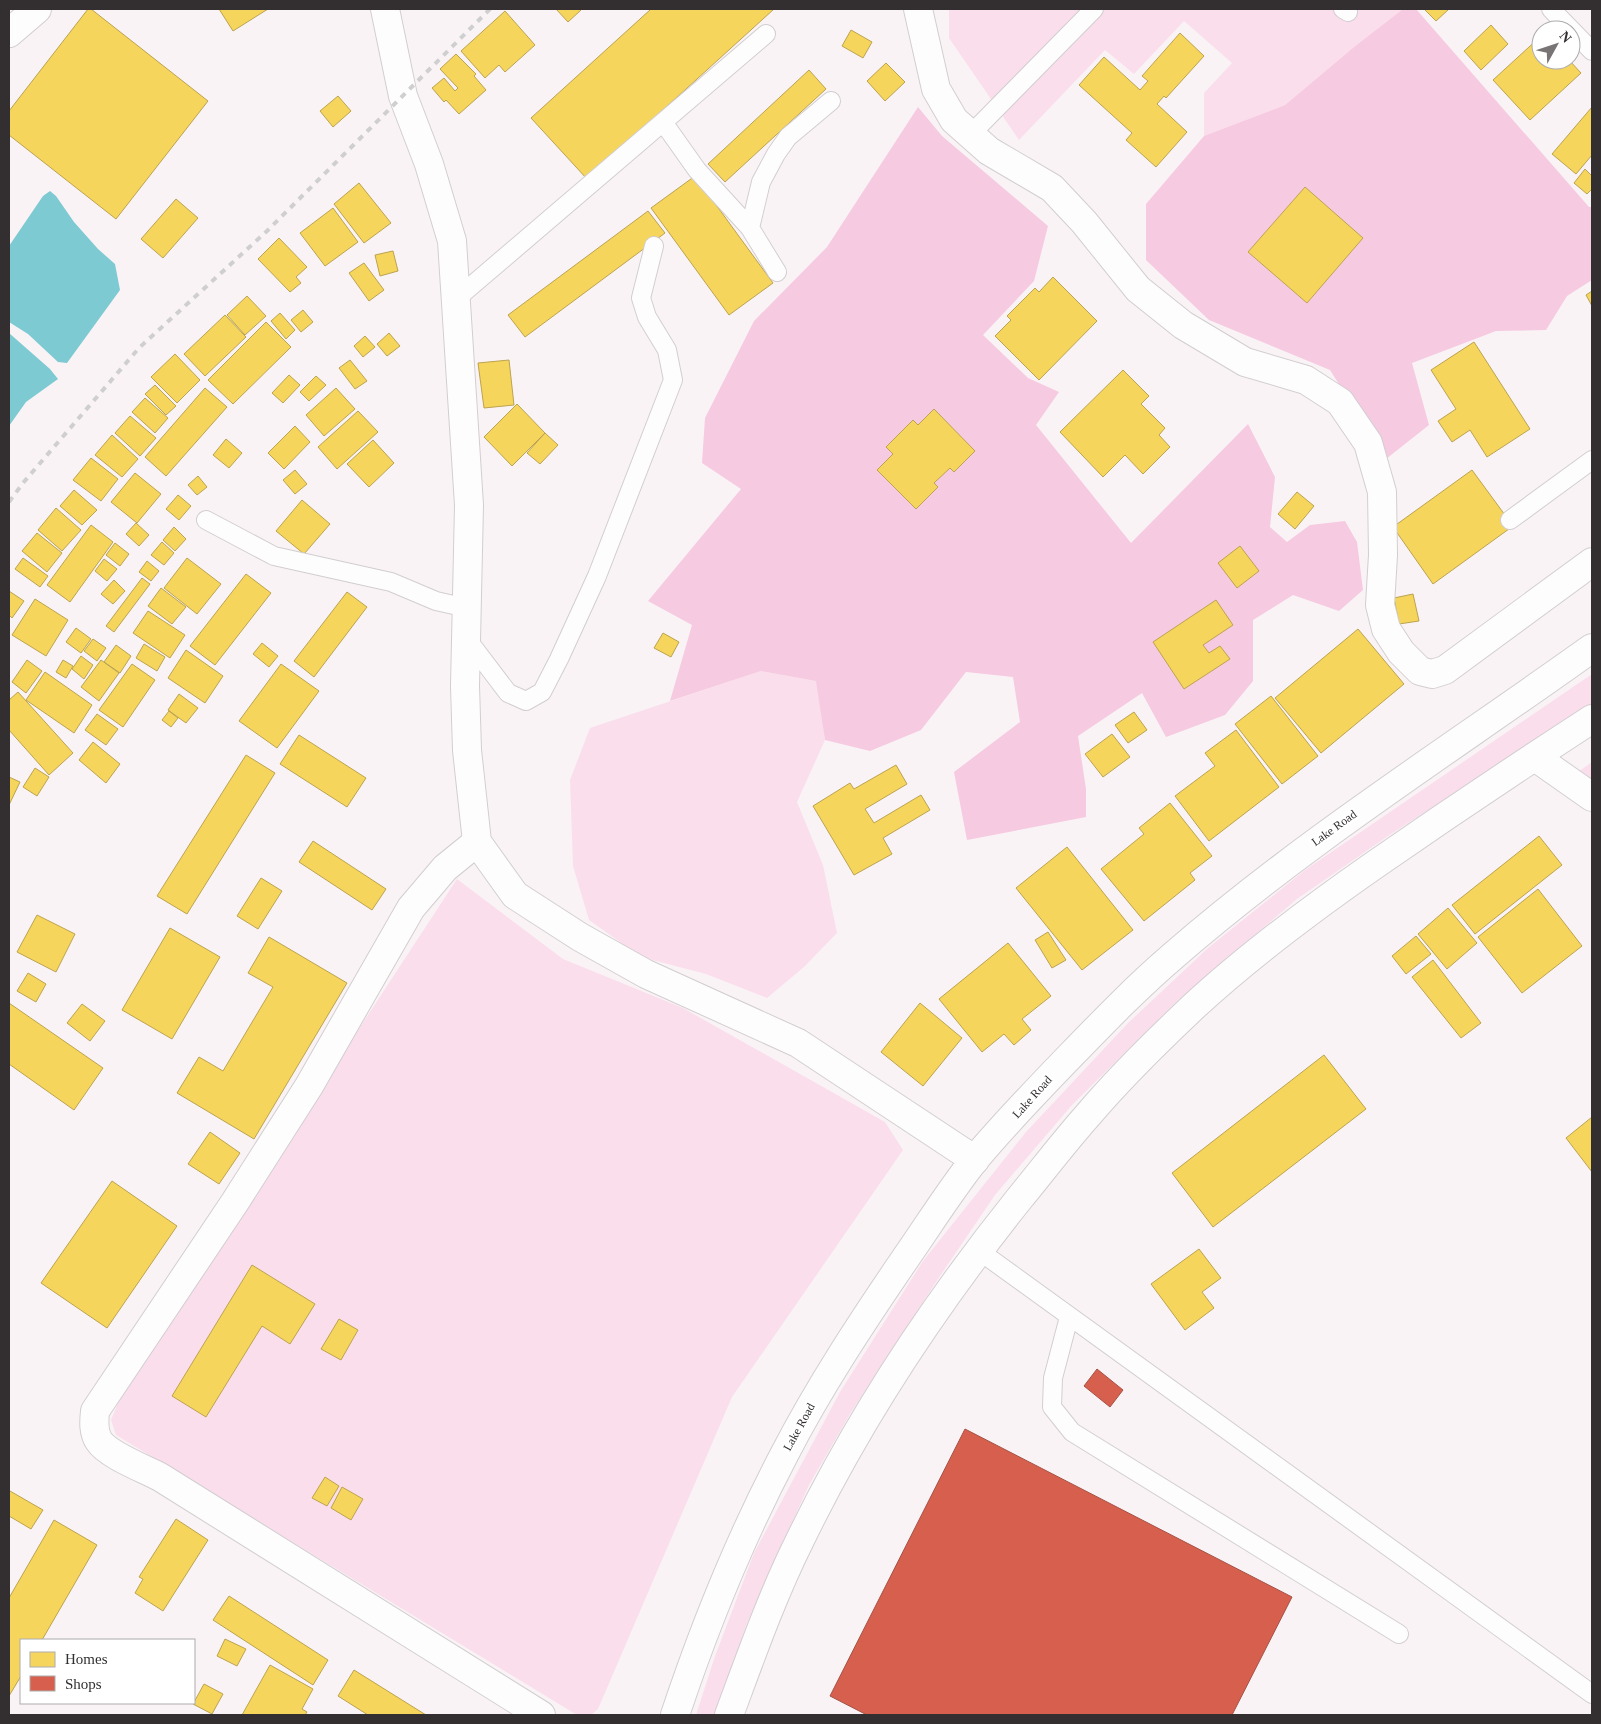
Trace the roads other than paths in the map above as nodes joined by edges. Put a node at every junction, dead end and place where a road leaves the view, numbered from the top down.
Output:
1 (37, 9) edge
2 (385, 9) edge
3 (918, 9) edge
4 (1094, 9) edge
5 (1551, 9) edge
6 (9, 34) edge
7 (766, 34) dead end
8 (1592, 50) edge
9 (831, 101) dead end
10 (663, 122) junction
11 (970, 135) junction
12 (750, 228) junction
13 (654, 246) dead end
14 (777, 272) dead end
15 (456, 299) junction
16 (1592, 460) edge
17 (206, 520) dead end
18 (1510, 520) dead end
19 (1592, 562) edge
20 (467, 608) junction
21 (467, 639) junction
22 (1592, 648) edge
23 (1592, 720) edge
24 (1534, 757) junction
25 (1592, 797) edge
26 (477, 842) junction
27 (975, 1160) junction
28 (978, 1250) junction
29 (1069, 1317) junction
30 (1399, 1634) dead end
31 (1592, 1694) edge
32 (542, 1715) edge
33 (675, 1715) edge
34 (728, 1715) edge

1 - 6 street
2 - 15 street
3 - 11 street
4 - 11 lane
5 - 8 lane
7 - 10 lane
9 - 12 lane
10 - 12 lane
10 - 15 lane
11 - 19 street
12 - 14 lane
13 - 21 lane
15 - 20 street
16 - 18 lane
17 - 20 lane
20 - 21 street
21 - 26 street
22 - 27 street, Lake Road
23 - 24 street
24 - 25 street
24 - 28 street
26 - 27 street
26 - 32 street
27 - 33 street, Lake Road
28 - 29 lane
28 - 34 street
29 - 30 lane
29 - 31 lane

